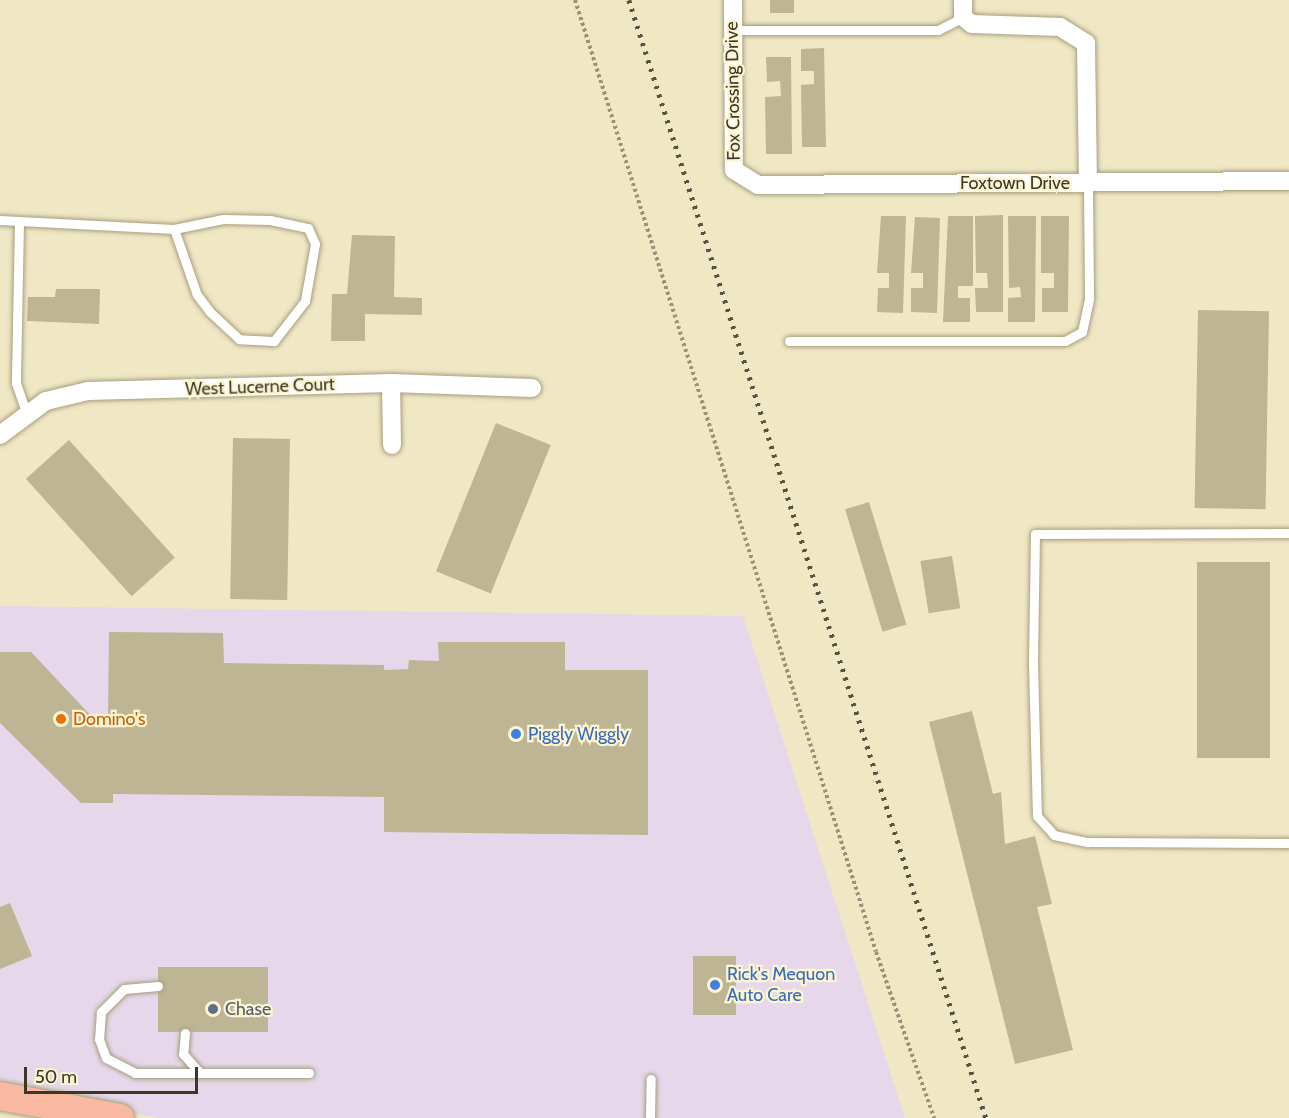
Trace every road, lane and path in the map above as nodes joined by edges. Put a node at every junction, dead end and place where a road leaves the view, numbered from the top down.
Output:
1 (575, 0) edge
2 (733, 0) edge
3 (963, 8) edge
4 (732, 30) junction
5 (742, 179) joint
6 (1289, 181) edge
7 (1088, 183) junction
8 (0, 220) edge
9 (19, 221) junction
10 (174, 229) junction
11 (789, 341) dead end
12 (391, 383) junction
13 (532, 388) dead end
14 (26, 412) junction
15 (0, 435) edge
16 (392, 445) dead end
17 (1289, 534) edge
18 (1289, 843) edge
19 (158, 986) dead end
20 (185, 1033) dead end
21 (200, 1073) junction
22 (309, 1073) dead end
23 (651, 1079) dead end
24 (0, 1096) edge
25 (120, 1118) edge
26 (650, 1118) edge
27 (934, 1118) edge

1 - 27 path
2 - 4 street, Fox Crossing Drive
3 - 4 lane
3 - 7 street
4 - 5 street, Fox Crossing Drive
5 - 7 street, Foxtown Drive
6 - 7 street, Foxtown Drive
7 - 11 lane
8 - 9 lane
9 - 10 lane
9 - 14 lane
10 - 10 lane
12 - 13 street, West Lucerne Court
12 - 14 street, West Lucerne Court
12 - 16 street
14 - 15 street, West Lucerne Court
17 - 18 lane
19 - 21 lane
20 - 21 lane
21 - 22 lane
23 - 26 lane
24 - 25 main road

